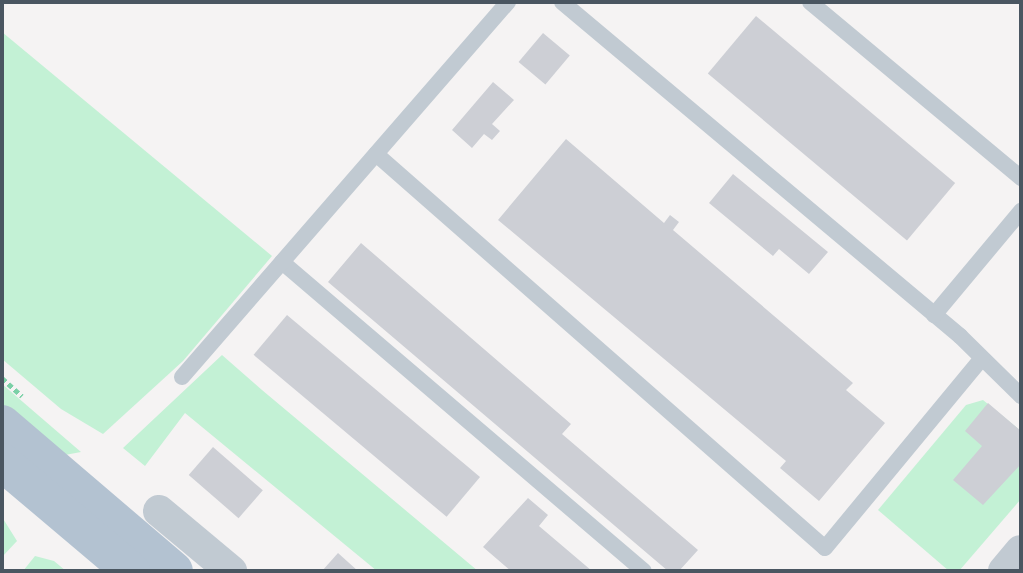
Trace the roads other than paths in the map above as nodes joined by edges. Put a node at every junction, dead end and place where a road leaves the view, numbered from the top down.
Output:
1 (508, 2) edge
2 (562, 2) edge
3 (810, 2) edge
4 (376, 154) junction
5 (1021, 178) edge
6 (1021, 211) edge
7 (282, 262) junction
8 (934, 315) junction
9 (982, 358) junction
10 (182, 377) dead end
11 (1021, 396) edge
12 (2, 424) edge
13 (2, 462) edge
14 (159, 511) dead end
15 (1021, 551) edge
16 (131, 571) edge
17 (174, 571) edge
18 (231, 571) edge
19 (644, 571) edge
20 (1004, 571) edge

1 - 4 lane
2 - 8 lane
3 - 5 lane
4 - 7 lane
4 - 9 lane
6 - 8 lane
7 - 10 lane
7 - 19 lane
8 - 9 lane
9 - 11 lane
12 - 17 main road
13 - 16 main road
14 - 18 street
15 - 20 street

